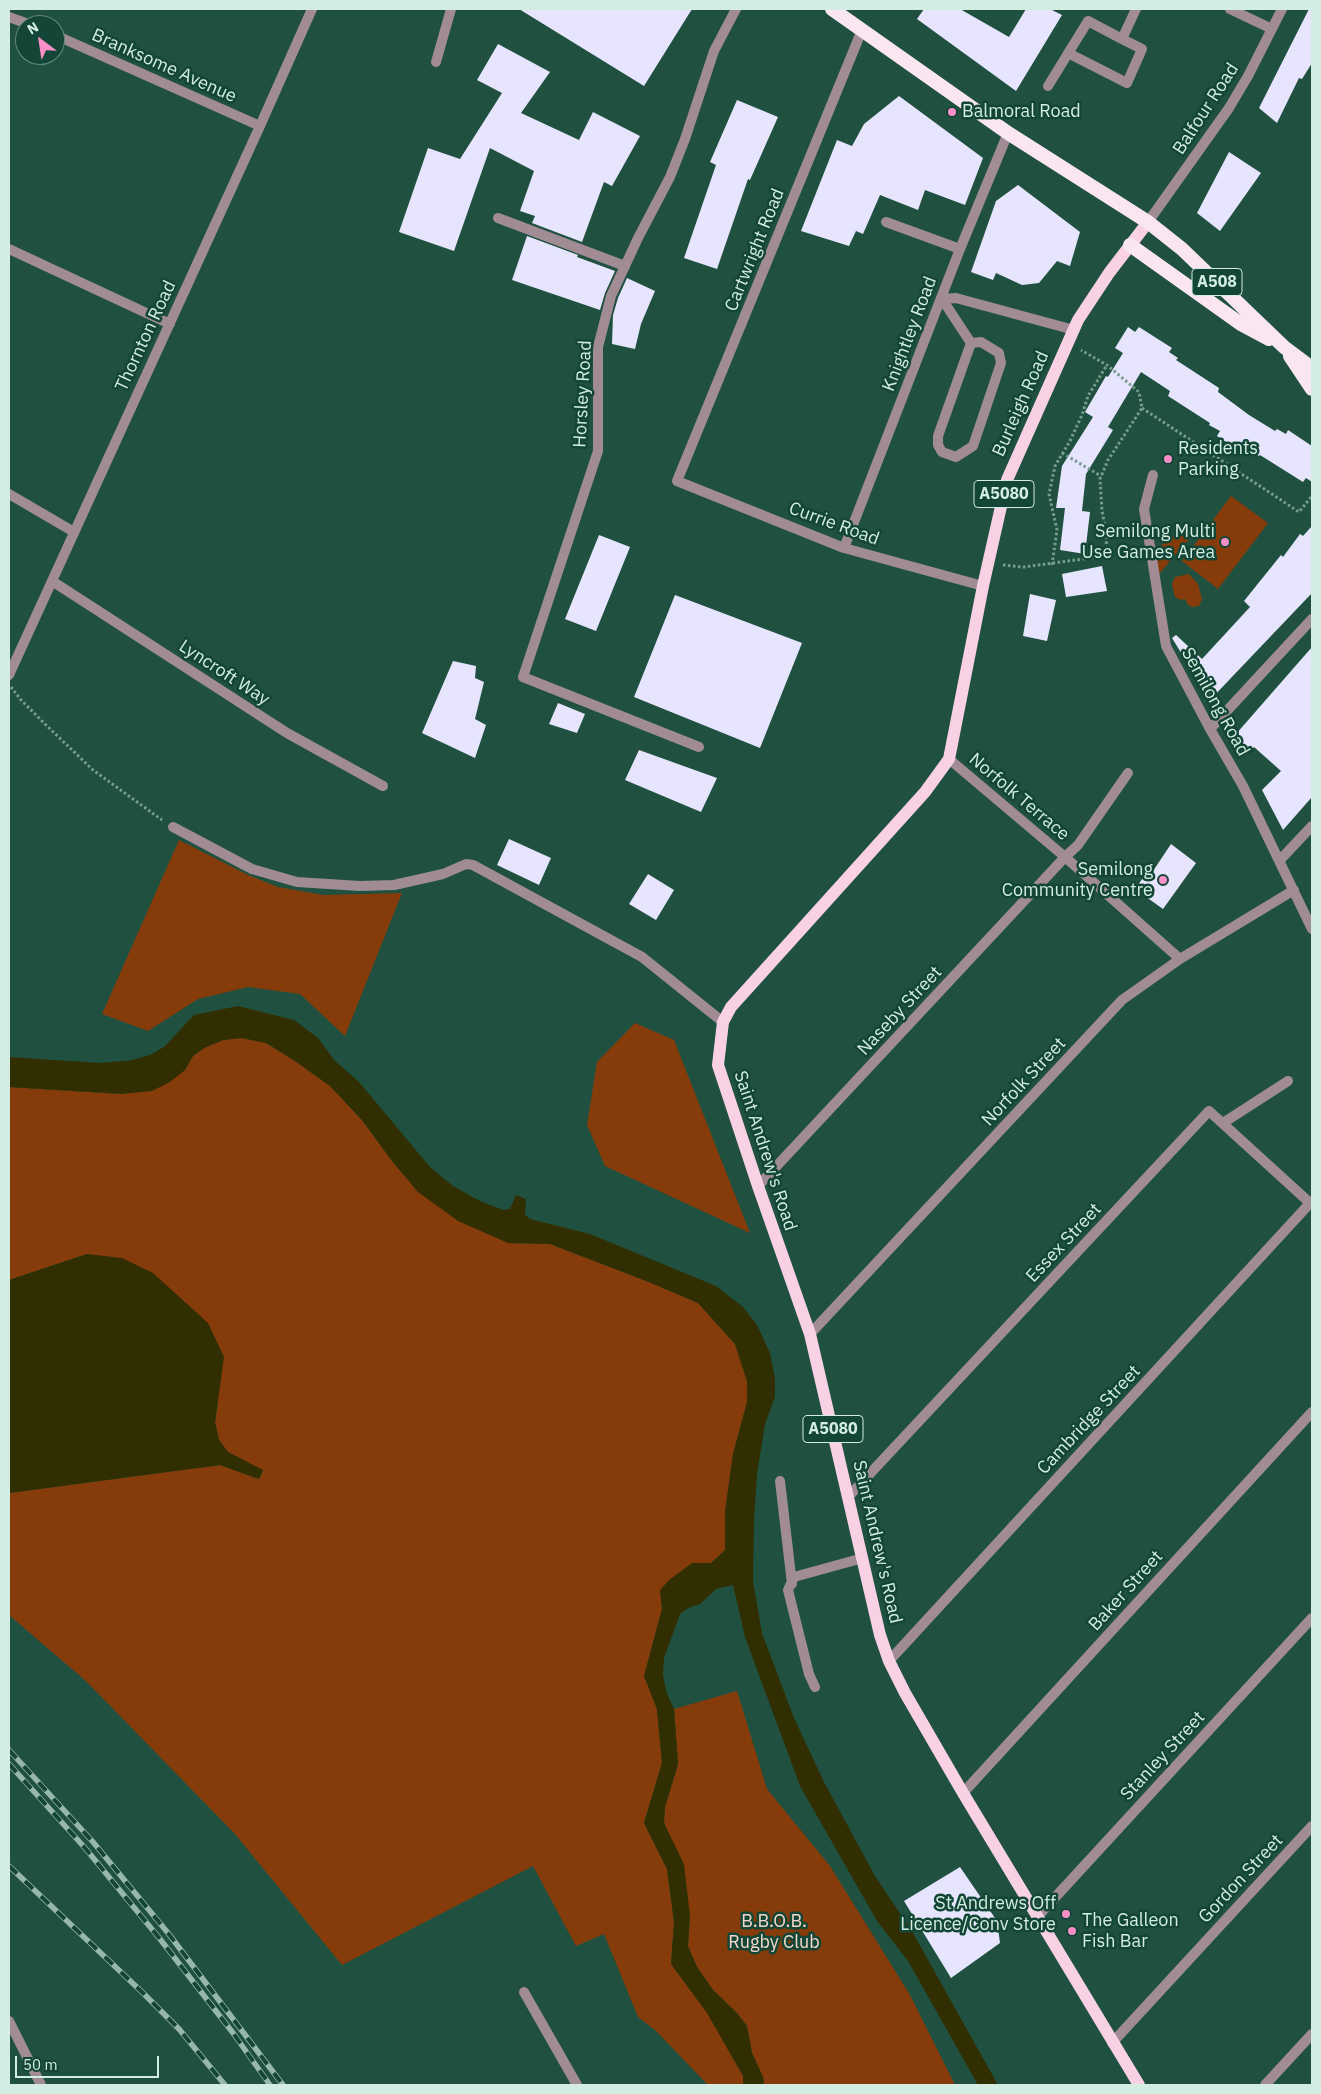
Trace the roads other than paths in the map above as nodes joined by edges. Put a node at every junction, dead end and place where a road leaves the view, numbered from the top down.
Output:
1 (312, 9) edge
2 (451, 9) edge
3 (736, 9) edge
4 (832, 9) edge
5 (1136, 9) edge
6 (1230, 9) edge
7 (1282, 9) edge
8 (1272, 29) junction
9 (862, 30) junction
10 (65, 39) edge
11 (1122, 39) junction
12 (1068, 53) junction
13 (436, 62) dead end
14 (1048, 86) dead end
15 (260, 126) junction
16 (1008, 133) junction
17 (498, 218) dead end
18 (886, 222) dead end
19 (1148, 222) junction
20 (1130, 245) junction
21 (9, 249) edge
22 (960, 249) junction
23 (625, 266) junction
24 (942, 299) junction
25 (170, 324) junction
26 (1074, 330) junction
27 (971, 343) junction
28 (1284, 347) junction
29 (1312, 368) edge
30 (1312, 389) edge
31 (1153, 475) dead end
32 (677, 481) joint
33 (9, 494) edge
34 (74, 532) junction
35 (844, 548) junction
36 (52, 581) junction
37 (983, 586) junction
38 (1312, 620) edge
39 (9, 675) edge
40 (1210, 729) junction
41 (699, 747) dead end
42 (949, 759) junction
43 (1128, 773) dead end
44 (383, 786) dead end
45 (925, 792) joint
46 (1312, 826) edge
47 (172, 827) road end
48 (1066, 857) junction
49 (1280, 860) junction
50 (1294, 890) junction
51 (1312, 929) edge
52 (1180, 959) junction
53 (723, 1022) junction
54 (1288, 1081) dead end
55 (1223, 1124) junction
56 (758, 1186) junction
57 (1311, 1202) edge
58 (810, 1334) junction
59 (1312, 1412) edge
60 (780, 1481) dead end
61 (849, 1496) junction
62 (863, 1558) junction
63 (792, 1584) junction
64 (1312, 1618) edge
65 (889, 1661) junction
66 (816, 1687) dead end
67 (963, 1793) junction
68 (1312, 1826) edge
69 (1038, 1916) junction
70 (524, 1992) dead end
71 (9, 2021) edge
72 (1312, 2034) edge
73 (1112, 2043) junction
74 (41, 2085) edge
75 (577, 2085) edge
76 (1139, 2085) edge
77 (1265, 2085) edge

1 - 15 street, Thornton Road
2 - 13 street
3 - 23 street, Horsley Road
4 - 9 highway, A508
5 - 11 street
6 - 8 street
7 - 8 street, Balfour Road
8 - 19 street, Balfour Road
9 - 16 highway, A508
9 - 32 street, Cartwright Road
10 - 15 street, Branksome Avenue
11 - 12 street
11 - 12 street
12 - 14 street
15 - 25 street, Thornton Road
16 - 19 highway, A508
16 - 22 street, Knightley Road
17 - 23 street
18 - 22 street
19 - 20 main road, Burleigh Road / A5080
19 - 28 highway, A508
20 - 26 main road, Burleigh Road / A5080
20 - 28 highway, A508
21 - 25 street
22 - 24 street, Knightley Road
23 - 41 street, Horsley Road
24 - 26 street
24 - 27 street
24 - 35 street, Knightley Road
25 - 34 street, Thornton Road
26 - 37 main road, Burleigh Road / A5080
27 - 27 street
28 - 29 highway, A508
28 - 30 highway, A508
31 - 40 street, Semilong Road
32 - 35 street, Currie Road
33 - 34 street
34 - 36 street, Thornton Road
35 - 37 street, Currie Road
36 - 39 street, Thornton Road
36 - 44 street, Lyncroft Way
37 - 42 main road, Burleigh Road / A5080
38 - 40 street
40 - 49 street, Semilong Road
42 - 45 main road, Burleigh Road / A5080
42 - 48 street, Norfolk Terrace
43 - 48 street, Naseby Street
45 - 53 main road, Saint Andrew's Road / A5080
46 - 49 street
47 - 53 street
48 - 52 street, Norfolk Terrace
48 - 56 street, Naseby Street
49 - 50 street, Semilong Road
50 - 51 street, Semilong Road
50 - 52 street, Norfolk Street
52 - 58 street, Norfolk Street
53 - 56 main road, Saint Andrew's Road / A5080
54 - 55 street
55 - 57 street, Essex Street
55 - 61 street, Essex Street
56 - 58 main road, Saint Andrew's Road / A5080
57 - 65 street, Cambridge Street
58 - 61 main road, Saint Andrew's Road / A5080
59 - 67 street, Baker Street
60 - 63 street
61 - 62 main road, Saint Andrew's Road / A5080
62 - 63 street
62 - 65 main road, Saint Andrew's Road / A5080
63 - 66 street
64 - 69 street, Stanley Street
65 - 67 main road, Saint Andrew's Road / A5080
67 - 69 main road, Saint Andrew's Road / A5080
68 - 73 street, Gordon Street
69 - 73 main road, Saint Andrew's Road / A5080
70 - 75 street
71 - 74 street
72 - 77 street
73 - 76 main road, Saint Andrew's Road / A5080

